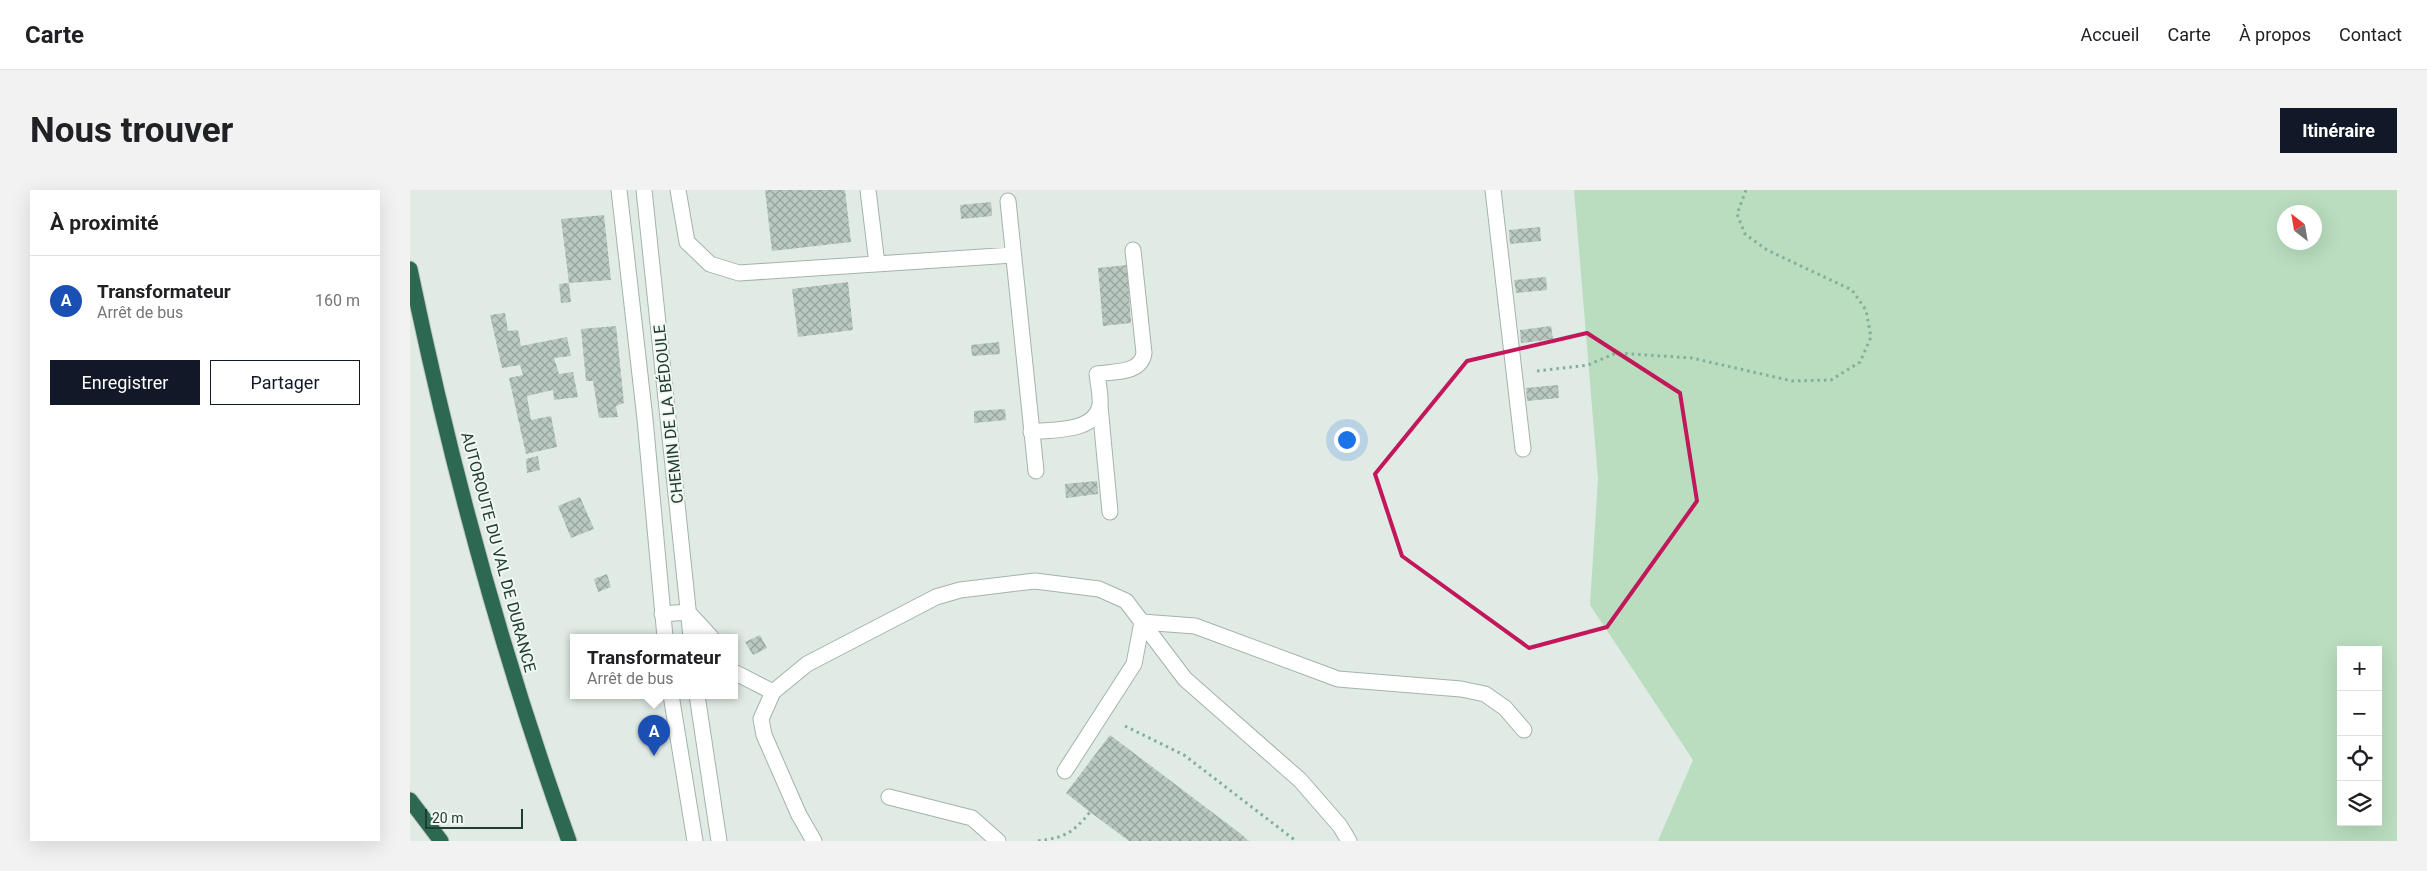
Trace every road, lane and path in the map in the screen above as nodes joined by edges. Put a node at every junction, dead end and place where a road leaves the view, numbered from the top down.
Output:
1 (619, 190) edge
2 (643, 190) edge
3 (678, 190) edge
4 (868, 190) edge
5 (1493, 190) edge
6 (1746, 190) edge
7 (1008, 201) dead end
8 (1133, 250) dead end
9 (1013, 255) junction
10 (877, 264) junction
11 (410, 268) edge
12 (1514, 374) junction
13 (1100, 405) junction
14 (1031, 432) junction
15 (1523, 450) dead end
16 (1036, 471) dead end
17 (1110, 512) dead end
18 (688, 612) junction
19 (662, 614) junction
20 (1142, 622) junction
21 (664, 634) edge
22 (691, 634) edge
23 (708, 634) edge
24 (738, 674) edge
25 (773, 692) junction
26 (672, 699) edge
27 (698, 699) edge
28 (1125, 726) dead end
29 (1524, 730) dead end
30 (1065, 771) dead end
31 (889, 797) dead end
32 (410, 800) edge
33 (1090, 812) dead end
34 (441, 841) edge
35 (569, 841) edge
36 (695, 841) edge
37 (719, 841) edge
38 (814, 841) edge
39 (998, 841) edge
40 (1038, 841) edge
41 (1296, 841) edge
42 (1349, 841) edge

1 - 19 street, CHEMIN DE LA BÉDOULE
2 - 18 street, CHEMIN DE LA BÉDOULE
3 - 10 street
4 - 10 street
5 - 12 street
6 - 12 path
7 - 9 street
8 - 13 street
9 - 10 street
9 - 14 street
11 - 35 highway, AUTOROUTE DU VAL DE DURANCE
12 - 15 street
13 - 14 street
13 - 17 street
14 - 16 street
18 - 19 street
18 - 22 street, CHEMIN DE LA BÉDOULE
18 - 23 street
19 - 21 street, CHEMIN DE LA BÉDOULE
20 - 25 street
20 - 29 street
20 - 30 street
20 - 42 street
24 - 25 street
25 - 38 street
26 - 36 street
27 - 37 street
28 - 41 path
31 - 39 street
32 - 34 highway
33 - 40 path

